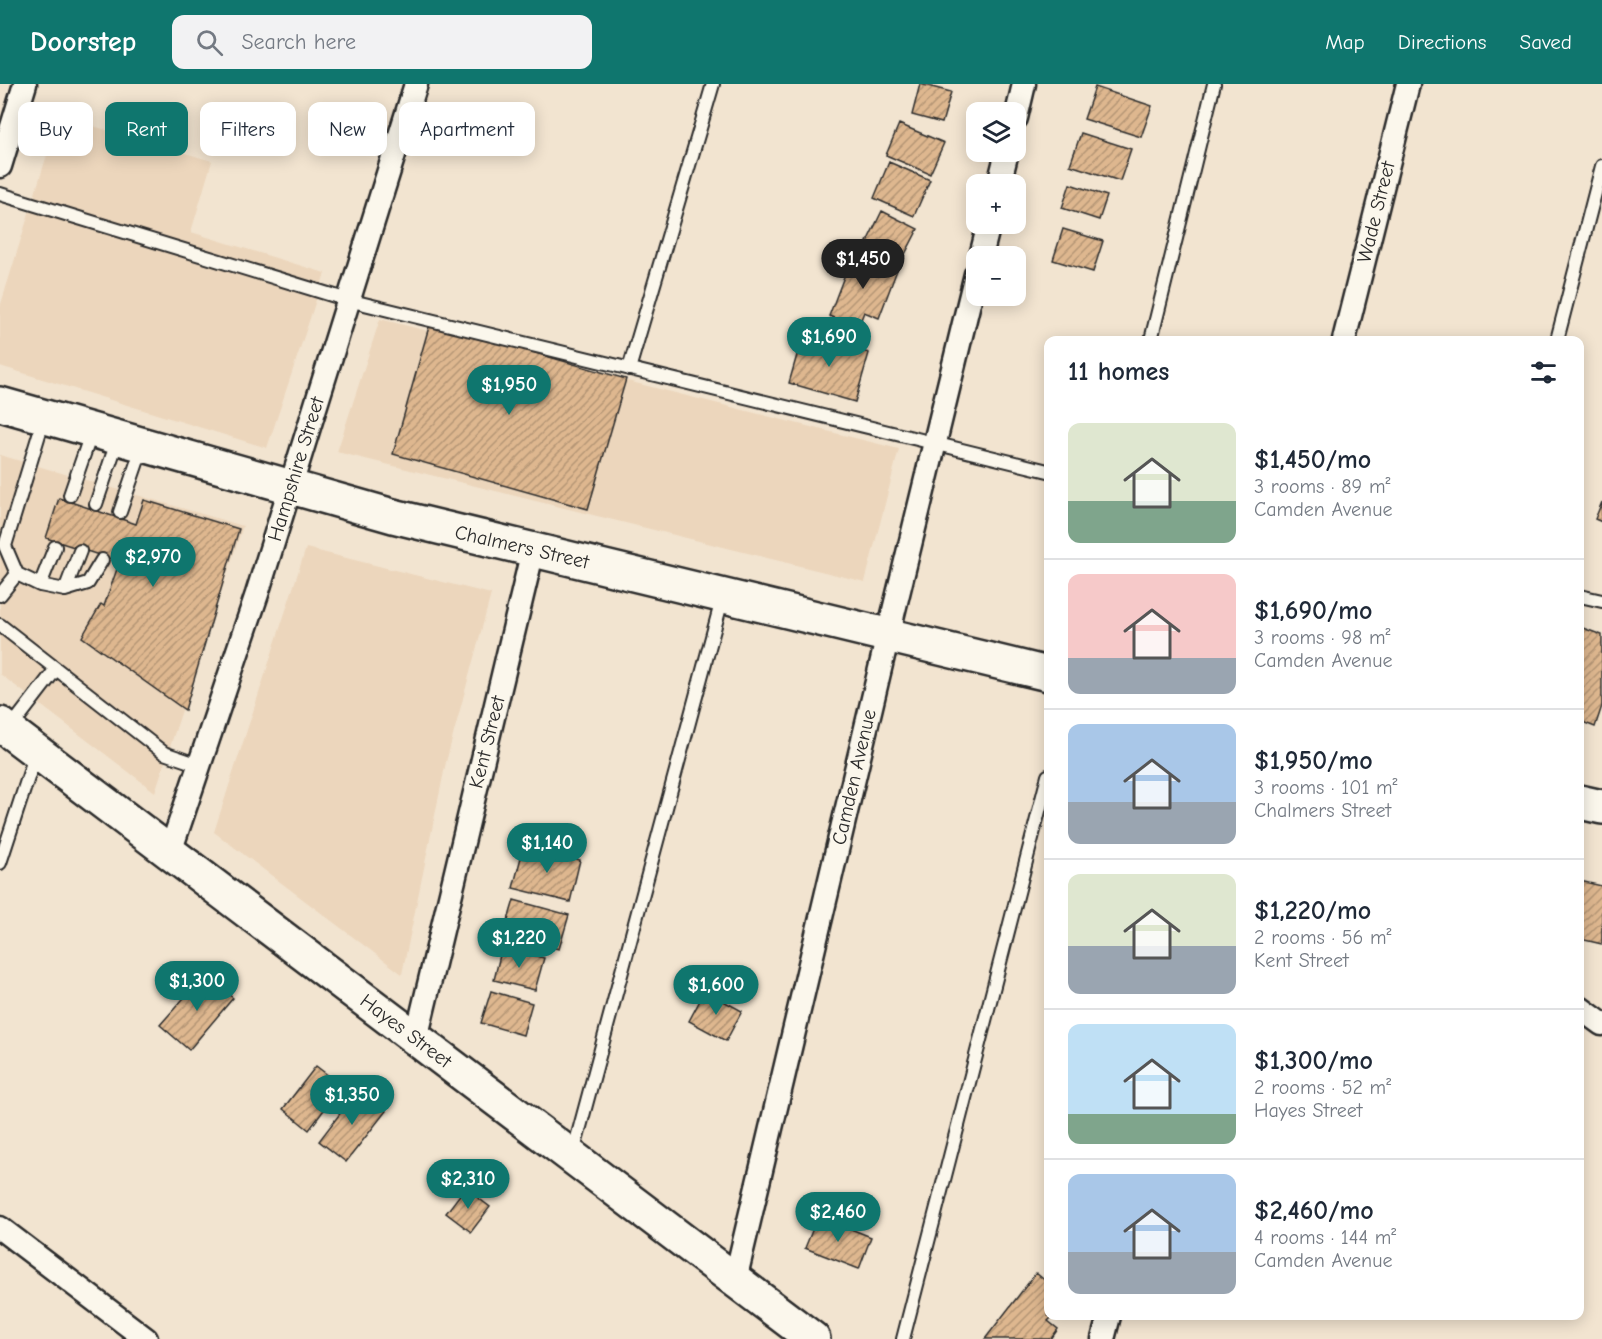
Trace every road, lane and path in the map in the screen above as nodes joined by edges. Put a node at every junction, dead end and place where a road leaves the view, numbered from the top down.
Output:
1 (25, 84) edge
2 (416, 84) edge
3 (713, 84) edge
4 (1024, 84) edge
5 (1214, 84) edge
6 (1408, 84) edge
7 (1020, 102) edge
8 (0, 165) edge
9 (1602, 166) edge
10 (0, 194) edge
11 (348, 300) junction
12 (968, 306) edge
13 (1152, 336) edge
14 (1345, 336) edge
15 (1558, 336) edge
16 (629, 369) junction
17 (0, 404) edge
18 (45, 417) junction
19 (118, 438) junction
20 (934, 444) junction
21 (1044, 470) edge
22 (290, 487) junction
23 (70, 495) dead end
24 (96, 504) dead end
25 (120, 512) dead end
26 (55, 547) dead end
27 (533, 550) junction
28 (80, 551) dead end
29 (102, 560) dead end
30 (16, 574) junction
31 (40, 585) junction
32 (65, 590) junction
33 (0, 595) edge
34 (723, 595) junction
35 (1584, 597) edge
36 (1602, 601) edge
37 (0, 625) edge
38 (888, 635) junction
39 (56, 669) junction
40 (1044, 673) edge
41 (4, 727) edge
42 (36, 751) junction
43 (199, 765) junction
44 (1044, 792) edge
45 (1584, 803) edge
46 (1602, 807) edge
47 (170, 852) junction
48 (0, 863) edge
49 (1584, 1011) edge
50 (1602, 1024) edge
51 (416, 1039) junction
52 (572, 1156) junction
53 (0, 1228) edge
54 (735, 1280) junction
55 (1108, 1320) edge
56 (146, 1339) edge
57 (813, 1339) edge
58 (903, 1339) edge
59 (1103, 1339) edge

1 - 8 street
2 - 11 street, Hampshire Street
3 - 16 lane
4 - 7 street
5 - 13 lane
6 - 14 street, Wade Street
9 - 15 lane
10 - 11 lane
11 - 16 lane
11 - 22 street, Hampshire Street
12 - 20 street, Camden Avenue
16 - 20 lane
17 - 18 street, Chalmers Street
18 - 19 street, Chalmers Street
18 - 30 lane
19 - 22 street, Chalmers Street
19 - 23 lane
19 - 24 lane
19 - 25 lane
20 - 21 lane
20 - 38 street, Camden Avenue
22 - 27 street, Chalmers Street
22 - 43 street, Hampshire Street
26 - 31 lane
27 - 34 street, Chalmers Street
27 - 51 street, Kent Street
28 - 32 lane
29 - 32 lane
30 - 31 lane
30 - 33 lane
31 - 32 lane
34 - 38 street, Chalmers Street
34 - 52 lane
35 - 36 lane
37 - 39 lane
38 - 40 street, Chalmers Street
38 - 54 street, Camden Avenue
39 - 41 lane
39 - 43 lane
41 - 42 street, Hayes Street
42 - 47 street, Hayes Street
42 - 48 lane
43 - 47 street, Hampshire Street
44 - 58 lane
45 - 46 street
47 - 51 street, Hayes Street
49 - 50 street
51 - 52 street, Hayes Street
52 - 54 street, Hayes Street
53 - 56 street
54 - 57 street, Hayes Street
55 - 59 street

